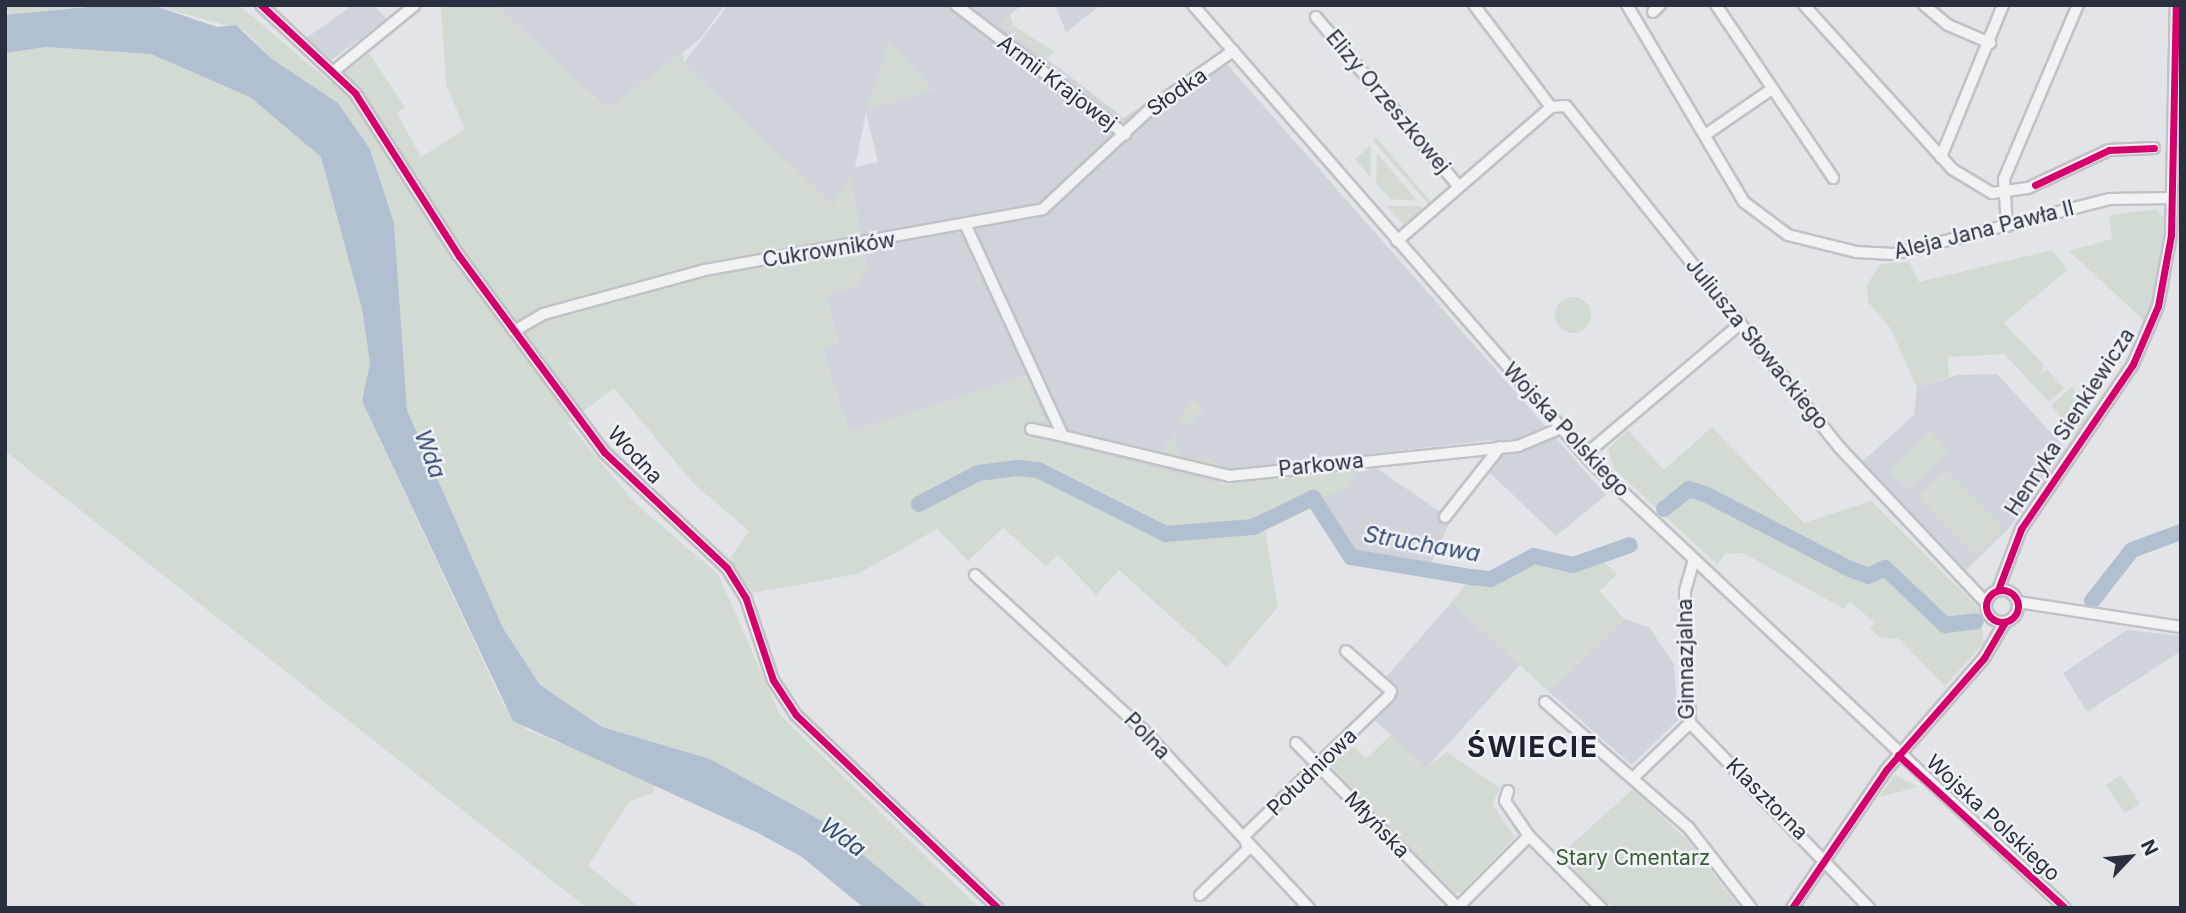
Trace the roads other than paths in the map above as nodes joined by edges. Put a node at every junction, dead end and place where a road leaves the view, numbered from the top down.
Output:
1 (261, 5) edge
2 (415, 5) edge
3 (956, 5) edge
4 (1193, 5) edge
5 (1474, 5) edge
6 (1627, 5) edge
7 (1716, 5) edge
8 (1804, 5) edge
9 (1924, 5) edge
10 (2003, 5) edge
11 (2078, 5) edge
12 (2176, 5) edge
13 (1316, 17) dead end
14 (1990, 43) junction
15 (1233, 51) junction
16 (334, 71) junction
17 (1772, 89) junction
18 (1551, 107) junction
19 (1125, 134) junction
20 (1705, 135) junction
21 (2154, 148) dead end
22 (1941, 157) junction
23 (1833, 178) dead end
24 (1459, 187) junction
25 (2001, 192) junction
26 (2171, 198) junction
27 (965, 226) junction
28 (2007, 226) junction
29 (1398, 241) junction
30 (1740, 324) junction
31 (514, 331) junction
32 (1561, 428) junction
33 (1031, 429) dead end
34 (1063, 436) junction
35 (1500, 447) junction
36 (1585, 455) junction
37 (1445, 517) dead end
38 (1694, 560) junction
39 (975, 575) dead end
40 (1996, 595) junction
41 (2018, 607) junction
42 (1993, 620) junction
43 (2005, 622) junction
44 (2181, 627) edge
45 (1994, 643) junction
46 (1346, 651) dead end
47 (1545, 702) dead end
48 (1690, 723) junction
49 (1296, 743) dead end
50 (1898, 755) junction
51 (1318, 765) junction
52 (1633, 778) junction
53 (1508, 790) dead end
54 (1244, 836) junction
55 (1529, 836) junction
56 (1826, 858) junction
57 (1200, 895) dead end
58 (998, 908) edge
59 (1309, 908) edge
60 (1457, 908) edge
61 (1601, 908) edge
62 (1751, 908) edge
63 (1792, 908) edge
64 (1869, 908) edge
65 (2065, 908) edge

1 - 16 street, Wodna
2 - 16 street
3 - 19 street, Armii Krajowej
4 - 15 street, Wojska Polskiego
5 - 18 street
6 - 20 street, Aleja Jana Pawła II
7 - 17 street
8 - 22 street
9 - 14 street
10 - 14 street
11 - 25 street
12 - 26 street, Henryka Sienkiewicza
13 - 24 street, Elizy Orzeszkowej
14 - 22 street
15 - 19 street, Słodka
15 - 29 street, Wojska Polskiego
16 - 31 street, Wodna
17 - 20 street
17 - 23 street
18 - 24 street
18 - 30 street, Juliusza Słowackiego
19 - 27 street, Cukrowników
20 - 28 street, Aleja Jana Pawła II
21 - 25 street
22 - 25 street
24 - 29 street
25 - 28 street
26 - 28 street, Aleja Jana Pawła II
26 - 40 street, Henryka Sienkiewicza
27 - 31 street, Cukrowników
27 - 34 street
29 - 32 street, Wojska Polskiego
30 - 36 street
30 - 40 street, Juliusza Słowackiego
31 - 58 street, Wodna
32 - 35 street, Parkowa
32 - 36 street, Wojska Polskiego
33 - 34 street, Parkowa
34 - 35 street, Parkowa
35 - 37 street
36 - 38 street, Wojska Polskiego
38 - 48 street, Gimnazjalna
38 - 50 street, Wojska Polskiego
39 - 54 street, Polna
40 - 41 street
40 - 42 street
41 - 43 street
41 - 44 street
42 - 43 street
42 - 45 street
43 - 45 street
45 - 50 street
46 - 51 street, Południowa
47 - 52 street
48 - 52 street, Gimnazjalna
48 - 56 street, Klasztorna
49 - 51 street, Młyńska
50 - 56 street
50 - 65 street, Wojska Polskiego
51 - 54 street, Południowa
51 - 60 street, Młyńska
52 - 62 street
53 - 55 street
54 - 57 street, Południowa
54 - 59 street, Polna
55 - 60 street
55 - 61 street
56 - 63 street
56 - 64 street, Klasztorna

